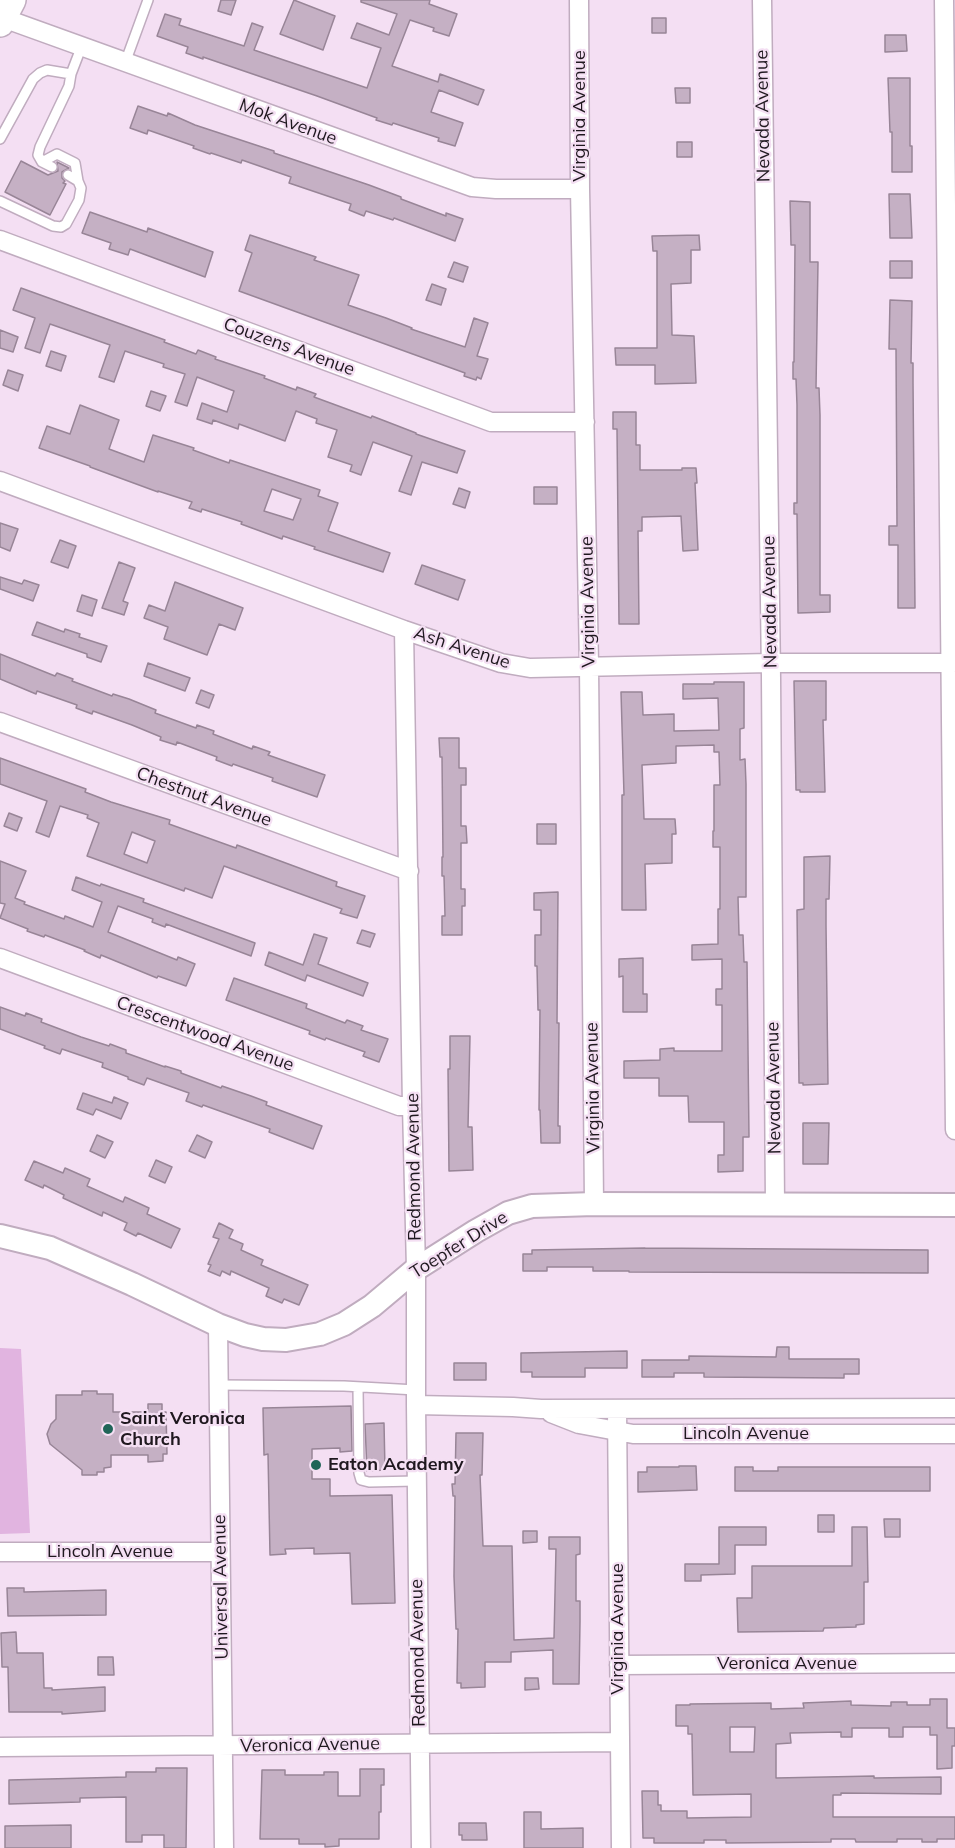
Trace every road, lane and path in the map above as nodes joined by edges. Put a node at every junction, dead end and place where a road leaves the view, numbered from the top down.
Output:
1 (148, 0) edge
2 (579, 0) edge
3 (762, 0) edge
4 (944, 0) edge
5 (5, 14) edge
6 (81, 48) junction
7 (125, 63) junction
8 (70, 74) junction
9 (950, 75) edge
10 (0, 140) edge
11 (42, 162) junction
12 (52, 167) dead end
13 (68, 175) dead end
14 (78, 181) junction
15 (580, 189) junction
16 (0, 201) edge
17 (2, 245) edge
18 (585, 422) junction
19 (0, 481) edge
20 (404, 630) junction
21 (770, 663) junction
22 (951, 663) junction
23 (589, 666) junction
24 (0, 722) edge
25 (409, 871) junction
26 (0, 958) edge
27 (412, 1106) junction
28 (955, 1130) edge
29 (594, 1204) junction
30 (775, 1205) junction
31 (955, 1205) edge
32 (0, 1236) edge
33 (416, 1269) junction
34 (218, 1325) junction
35 (218, 1385) junction
36 (358, 1387) junction
37 (416, 1397) junction
38 (955, 1407) edge
39 (542, 1409) junction
40 (617, 1409) junction
41 (617, 1432) junction
42 (955, 1434) edge
43 (416, 1480) junction
44 (0, 1552) edge
45 (220, 1552) junction
46 (955, 1663) edge
47 (619, 1665) junction
48 (619, 1742) junction
49 (420, 1744) junction
50 (223, 1746) junction
51 (0, 1747) edge
52 (224, 1848) edge
53 (421, 1848) edge
54 (621, 1848) edge

1 - 7 lane
2 - 15 street, Virginia Avenue
3 - 21 street, Nevada Avenue
4 - 9 street
5 - 6 street, Mok Avenue
6 - 7 street, Mok Avenue
6 - 8 lane
7 - 15 street, Mok Avenue
8 - 10 lane
8 - 11 lane
9 - 22 street
11 - 12 lane
11 - 14 lane
13 - 14 lane
14 - 16 lane
15 - 18 street, Virginia Avenue
17 - 18 street, Couzens Avenue
18 - 23 street, Virginia Avenue
19 - 20 street, Ash Avenue
20 - 23 street, Ash Avenue
20 - 25 street, Redmond Avenue
21 - 22 street, Ash Avenue
21 - 23 street, Ash Avenue
21 - 30 street, Nevada Avenue
22 - 28 street
23 - 29 street, Virginia Avenue
24 - 25 street, Chestnut Avenue
25 - 27 street, Redmond Avenue
26 - 27 street, Crescentwood Avenue
27 - 33 street, Redmond Avenue
29 - 30 street, Toepfer Drive
29 - 33 street, Toepfer Drive
30 - 31 street, Toepfer Drive
32 - 34 street, Toepfer Drive
33 - 34 street, Toepfer Drive
33 - 37 street, Redmond Avenue
34 - 35 street, Universal Avenue
35 - 36 lane
35 - 45 street, Universal Avenue
36 - 37 lane
36 - 43 lane
37 - 39 street, Lincoln Avenue
37 - 43 street, Redmond Avenue
38 - 40 street, Lincoln Avenue
39 - 40 street, Lincoln Avenue
39 - 41 street, Lincoln Avenue
40 - 41 street, Virginia Avenue
41 - 42 street, Lincoln Avenue
41 - 47 street, Virginia Avenue
43 - 49 street, Redmond Avenue
44 - 45 street, Lincoln Avenue
45 - 50 street, Universal Avenue
46 - 47 street, Veronica Avenue
47 - 48 street, Virginia Avenue
48 - 49 street, Veronica Avenue
48 - 54 street, Virginia Avenue
49 - 50 street, Veronica Avenue
49 - 53 street, Redmond Avenue
50 - 51 street, Veronica Avenue
50 - 52 street, Universal Avenue

